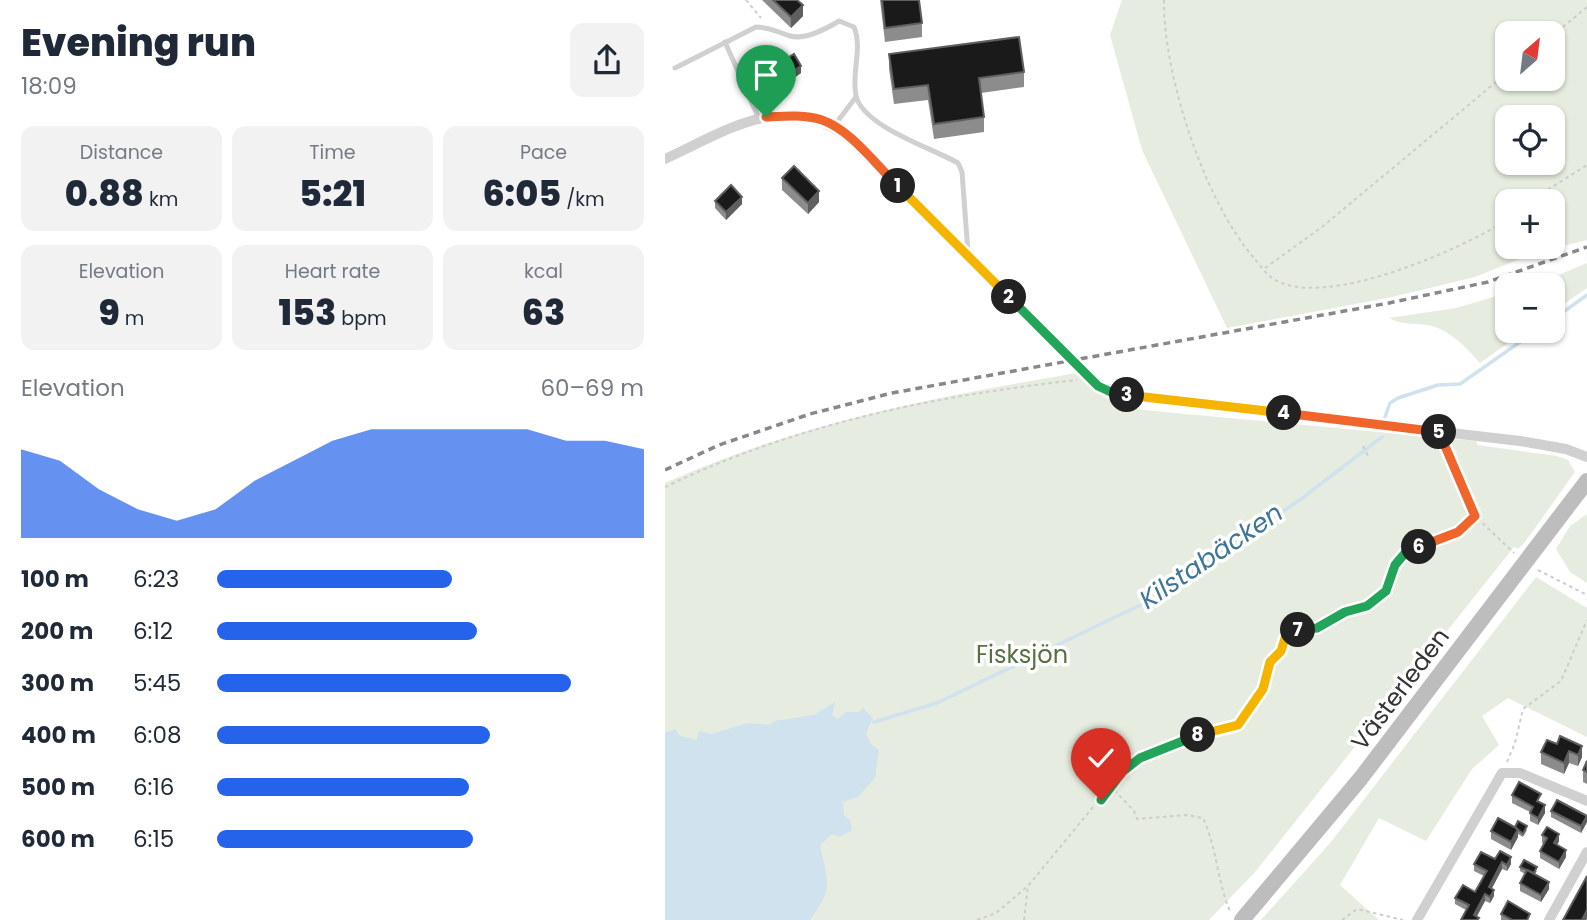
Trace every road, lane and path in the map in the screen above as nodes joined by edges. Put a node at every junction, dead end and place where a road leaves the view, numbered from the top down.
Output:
1 (746, 0) edge
2 (1164, 0) edge
3 (1587, 7) edge
4 (1565, 25) edge
5 (769, 27) junction
6 (725, 42) junction
7 (675, 68) dead end
8 (1495, 83) edge
9 (856, 97) junction
10 (759, 119) junction
11 (834, 126) junction
12 (665, 159) edge
13 (1587, 165) edge
14 (1549, 189) edge
15 (1495, 225) edge
16 (968, 256) junction
17 (1264, 269) junction
18 (1077, 380) dead end
19 (1439, 431) junction
20 (1363, 446) dead end
21 (1587, 457) edge
22 (1369, 458) dead end
23 (1587, 481) edge
24 (665, 487) edge
25 (1475, 516) junction
26 (1518, 556) dead end
27 (1534, 568) dead end
28 (1587, 595) edge
29 (1587, 620) edge
30 (1502, 773) junction
31 (1105, 780) dead end
32 (1110, 788) junction
33 (1587, 801) edge
34 (1587, 852) edge
35 (1028, 886) junction
36 (1237, 918) edge
37 (977, 920) edge
38 (1024, 920) edge
39 (1342, 920) edge
40 (1403, 920) edge
41 (1417, 920) edge
42 (1549, 920) edge

1 - 5 path
2 - 17 path
3 - 4 path
5 - 6 lane
5 - 9 lane
6 - 7 lane
6 - 10 lane
8 - 17 path
9 - 11 lane
9 - 16 lane
10 - 11 street
10 - 12 street
11 - 16 street
13 - 14 path
15 - 17 path
16 - 19 street
18 - 24 path
19 - 21 street
19 - 25 path
20 - 22 path
23 - 36 street, Västerleden
25 - 26 path
25 - 32 path
27 - 28 path
29 - 30 path
30 - 33 street
30 - 41 street
31 - 32 path
32 - 35 path
32 - 36 path
34 - 42 street
35 - 37 path
35 - 38 path
39 - 40 path

